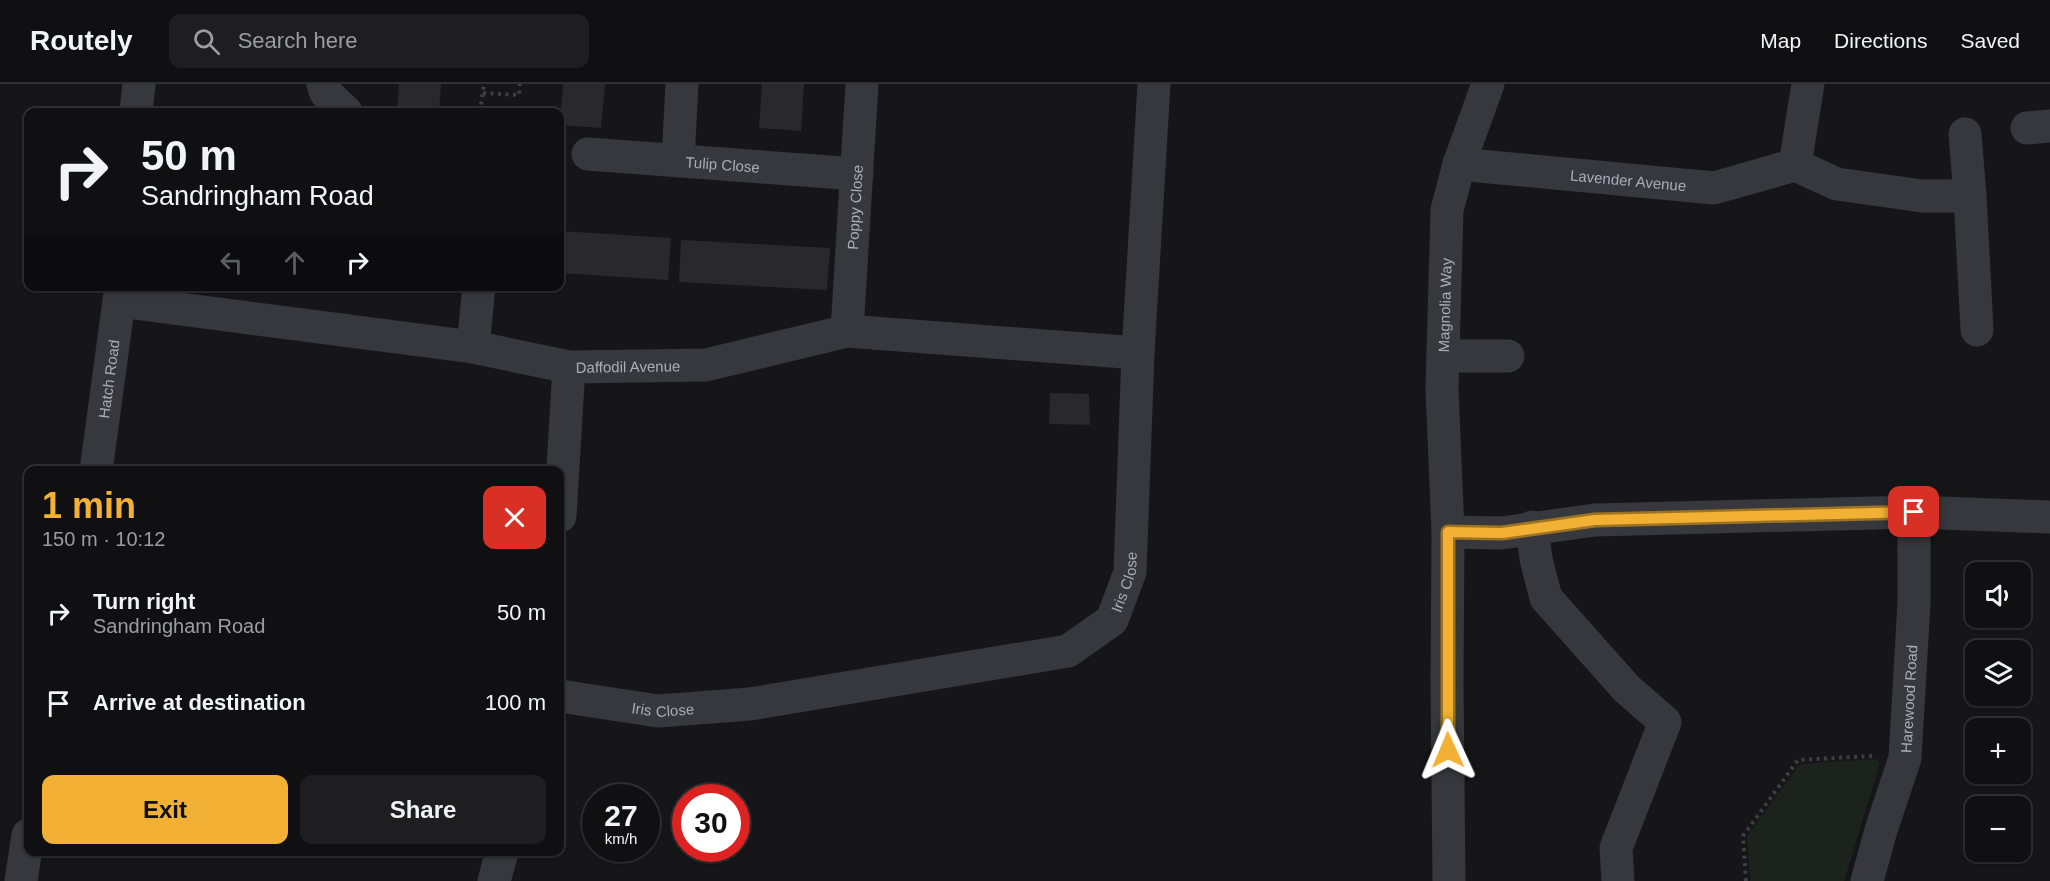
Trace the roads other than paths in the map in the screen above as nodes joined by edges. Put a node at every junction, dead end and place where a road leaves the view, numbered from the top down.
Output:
1 (139, 84) edge
2 (323, 84) edge
3 (682, 84) edge
4 (862, 84) edge
5 (1154, 84) edge
6 (1488, 84) edge
7 (1808, 84) edge
8 (136, 108) edge
9 (342, 108) edge
10 (1965, 134) dead end
11 (588, 154) dead end
12 (678, 161) junction
13 (1459, 164) junction
14 (1795, 165) junction
15 (857, 174) junction
16 (1970, 196) junction
17 (479, 291) edge
18 (120, 294) edge
19 (1977, 330) dead end
20 (846, 331) junction
21 (473, 347) junction
22 (1138, 353) junction
23 (1443, 356) junction
24 (1508, 356) dead end
25 (569, 367) junction
26 (97, 466) edge
27 (563, 466) edge
28 (1914, 512) junction
29 (2050, 518) edge
30 (1532, 527) junction
31 (1448, 532) junction
32 (564, 697) edge
33 (25, 856) edge
34 (501, 856) edge
35 (21, 881) edge
36 (494, 881) edge
37 (1449, 881) edge
38 (1618, 881) edge
39 (1867, 881) edge

1 - 8 street
2 - 9 street
3 - 12 street
4 - 15 street, Poppy Close
5 - 22 street, Iris Close
6 - 13 street, Magnolia Way
7 - 14 street
10 - 16 street
11 - 12 street, Tulip Close
12 - 15 street, Tulip Close
13 - 14 street, Lavender Avenue
13 - 23 street, Magnolia Way
14 - 16 street
15 - 20 street, Poppy Close
16 - 19 street
17 - 21 street
18 - 21 street, Daffodil Avenue
18 - 26 street, Hatch Road
20 - 22 street, Daffodil Avenue
20 - 25 street, Daffodil Avenue
21 - 25 street, Daffodil Avenue
22 - 32 street, Iris Close
23 - 24 street
23 - 31 street, Magnolia Way
25 - 27 street
28 - 29 street
28 - 30 street
28 - 39 street, Harewood Road
30 - 31 street
30 - 38 street
31 - 37 street, Magnolia Way
33 - 35 street
34 - 36 street

